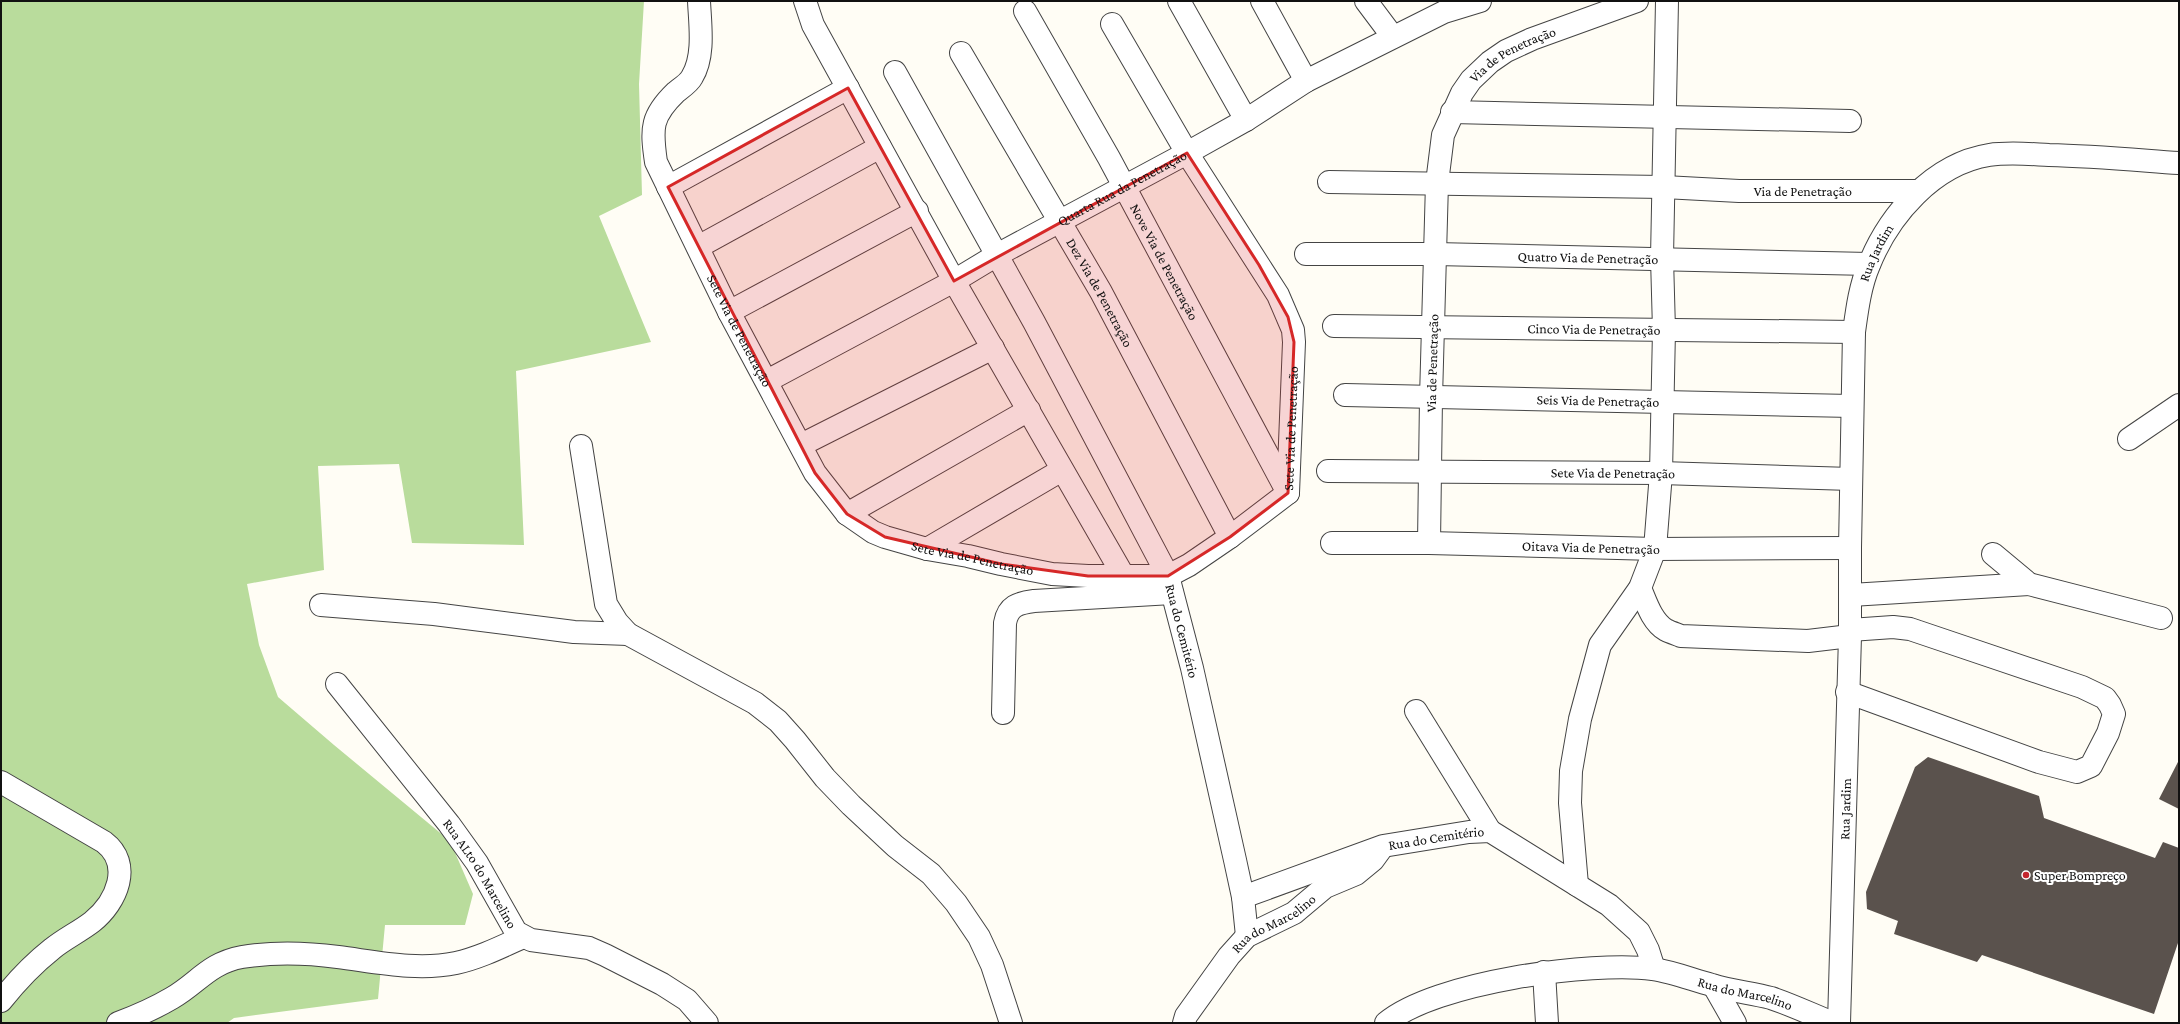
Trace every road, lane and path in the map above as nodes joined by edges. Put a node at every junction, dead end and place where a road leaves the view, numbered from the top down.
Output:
1 (699, 1) edge
2 (805, 1) edge
3 (1179, 1) edge
4 (1262, 1) edge
5 (1366, 1) edge
6 (1480, 1) edge
7 (1635, 1) edge
8 (1667, 1) edge
9 (1025, 11) dead end
10 (1112, 24) dead end
11 (1393, 36) junction
12 (961, 53) dead end
13 (895, 72) dead end
14 (1306, 81) junction
15 (848, 88) junction
16 (1452, 112) junction
17 (1665, 116) junction
18 (1246, 120) junction
19 (1850, 121) dead end
20 (880, 147) junction
21 (1186, 153) junction
22 (2179, 163) edge
23 (1329, 182) dead end
24 (1437, 183) junction
25 (1123, 186) junction
26 (668, 187) junction
27 (1664, 187) junction
28 (1918, 191) junction
29 (917, 211) junction
30 (1061, 221) junction
31 (698, 247) junction
32 (1306, 254) dead end
33 (1435, 254) junction
34 (997, 255) junction
35 (1662, 258) junction
36 (1869, 264) junction
37 (954, 281) junction
38 (729, 312) junction
39 (1334, 326) dead end
40 (1433, 328) junction
41 (1664, 330) junction
42 (1854, 332) junction
43 (993, 348) junction
44 (767, 381) junction
45 (1345, 395) dead end
46 (1431, 398) junction
47 (1662, 402) junction
48 (2179, 405) edge
49 (1852, 406) junction
50 (1029, 410) junction
51 (2129, 439) dead end
52 (801, 445) junction
53 (581, 446) dead end
54 (1062, 470) junction
55 (1328, 471) dead end
56 (1430, 471) junction
57 (1660, 473) junction
58 (1851, 479) junction
59 (1288, 493) junction
60 (847, 514) junction
61 (1230, 537) junction
62 (1332, 543) dead end
63 (1430, 543) junction
64 (1655, 548) junction
65 (1850, 548) junction
66 (927, 549) junction
67 (1993, 554) dead end
68 (1123, 575) junction
69 (2029, 584) junction
70 (1170, 585) junction
71 (1640, 588) junction
72 (1850, 595) junction
73 (321, 605) dead end
74 (2161, 618) dead end
75 (1850, 633) junction
76 (628, 634) junction
77 (337, 684) dead end
78 (1848, 692) junction
79 (1416, 711) dead end
80 (1003, 714) dead end
81 (1, 782) edge
82 (1490, 831) junction
83 (1383, 846) junction
84 (1577, 885) junction
85 (1243, 897) junction
86 (1247, 936) junction
87 (523, 937) junction
88 (1654, 969) junction
89 (1544, 972) junction
90 (1714, 986) junction
91 (1, 1001) edge
92 (118, 1023) edge
93 (707, 1023) edge
94 (1011, 1023) edge
95 (1184, 1023) edge
96 (1386, 1023) edge
97 (1547, 1023) edge
98 (1735, 1023) edge
99 (1834, 1023) edge
100 (1839, 1023) edge

1 - 26 street, Sete Via de Penetração
2 - 15 street
3 - 18 street
4 - 14 street
5 - 11 street
6 - 11 street, Quarta Rua da Penetração
7 - 16 street, Via de Penetração
8 - 17 street
9 - 25 street, Nove Via de Penetração
10 - 21 street, Sete Via de Penetração
11 - 14 street, Quarta Rua da Penetração
12 - 30 street, Dez Via de Penetração
13 - 34 street, Rua do Cemitério
14 - 18 street, Quarta Rua da Penetração
15 - 20 street
15 - 26 street
16 - 17 street
16 - 24 street, Via de Penetração
17 - 19 street
17 - 27 street
18 - 21 street, Quarta Rua da Penetração
20 - 29 street
20 - 31 street
21 - 25 street, Quarta Rua da Penetração
21 - 59 street, Sete Via de Penetração
22 - 28 street, Rua Jardim
23 - 24 street, Via de Penetração
24 - 27 street, Via de Penetração
24 - 33 street, Via de Penetração
25 - 30 street, Quarta Rua da Penetração
25 - 59 street, Nove Via de Penetração
26 - 31 street, Sete Via de Penetração
27 - 28 street, Via de Penetração
27 - 35 street
28 - 36 street, Rua Jardim
29 - 37 street
29 - 38 street
30 - 34 street, Quarta Rua da Penetração
30 - 61 street, Dez Via de Penetração
31 - 38 street, Sete Via de Penetração
32 - 33 street, Quatro Via de Penetração
33 - 35 street, Quatro Via de Penetração
33 - 40 street, Via de Penetração
34 - 37 street, Quarta Rua da Penetração
34 - 70 street, Rua do Cemitério
35 - 36 street, Quatro Via de Penetração
35 - 41 street
36 - 42 street, Rua Jardim
37 - 43 street
37 - 44 street, Quarta Rua da Penetração
38 - 44 street, Sete Via de Penetração
39 - 40 street, Cinco Via de Penetração
40 - 41 street, Cinco Via de Penetração
40 - 46 street, Via de Penetração
41 - 42 street, Cinco Via de Penetração
41 - 47 street
42 - 49 street, Rua Jardim
43 - 50 street
43 - 52 street
44 - 52 street, Sete Via de Penetração
45 - 46 street, Seis Via de Penetração
46 - 47 street, Seis Via de Penetração
46 - 56 street, Via de Penetração
47 - 49 street, Seis Via de Penetração
47 - 57 street
48 - 51 street
49 - 58 street, Rua Jardim
50 - 54 street
50 - 60 street
52 - 60 street, Sete Via de Penetração
53 - 76 street
54 - 66 street
54 - 68 street
55 - 56 street, Sete Via de Penetração
56 - 57 street, Sete Via de Penetração
56 - 63 street, Via de Penetração
57 - 58 street, Sete Via de Penetração
57 - 64 street
58 - 65 street, Rua Jardim
59 - 61 street, Sete Via de Penetração
60 - 66 street, Sete Via de Penetração
61 - 70 street, Sete Via de Penetração
62 - 63 street, Oitava Via de Penetração
63 - 64 street, Oitava Via de Penetração
64 - 65 street, Oitava Via de Penetração
64 - 71 street
65 - 72 street, Rua Jardim
66 - 68 street, Sete Via de Penetração
67 - 69 street
68 - 70 street, Sete Via de Penetração
69 - 72 street
69 - 74 street
70 - 80 street
70 - 85 street, Rua do Cemitério
71 - 75 street
71 - 84 street
72 - 75 street, Rua Jardim
73 - 76 street
75 - 78 street, Rua Jardim
75 - 78 street
76 - 94 street
77 - 87 street, Rua ALto do Marcelino
78 - 100 street, Rua Jardim
79 - 82 street
81 - 91 street
82 - 83 street, Rua do Cemitério
82 - 84 street, Rua do Cemitério
83 - 85 street, Rua do Cemitério
83 - 86 street, Rua do Marcelino
84 - 88 street, Rua do Cemitério
85 - 86 street, Rua do Cemitério
86 - 95 street, Rua do Marcelino
87 - 92 street
87 - 93 street, Rua ALto do Marcelino
88 - 89 street, Rua do Marcelino
88 - 90 street, Rua do Marcelino
89 - 96 street, Rua do Marcelino
89 - 97 street
90 - 98 street
90 - 99 street, Rua do Marcelino

